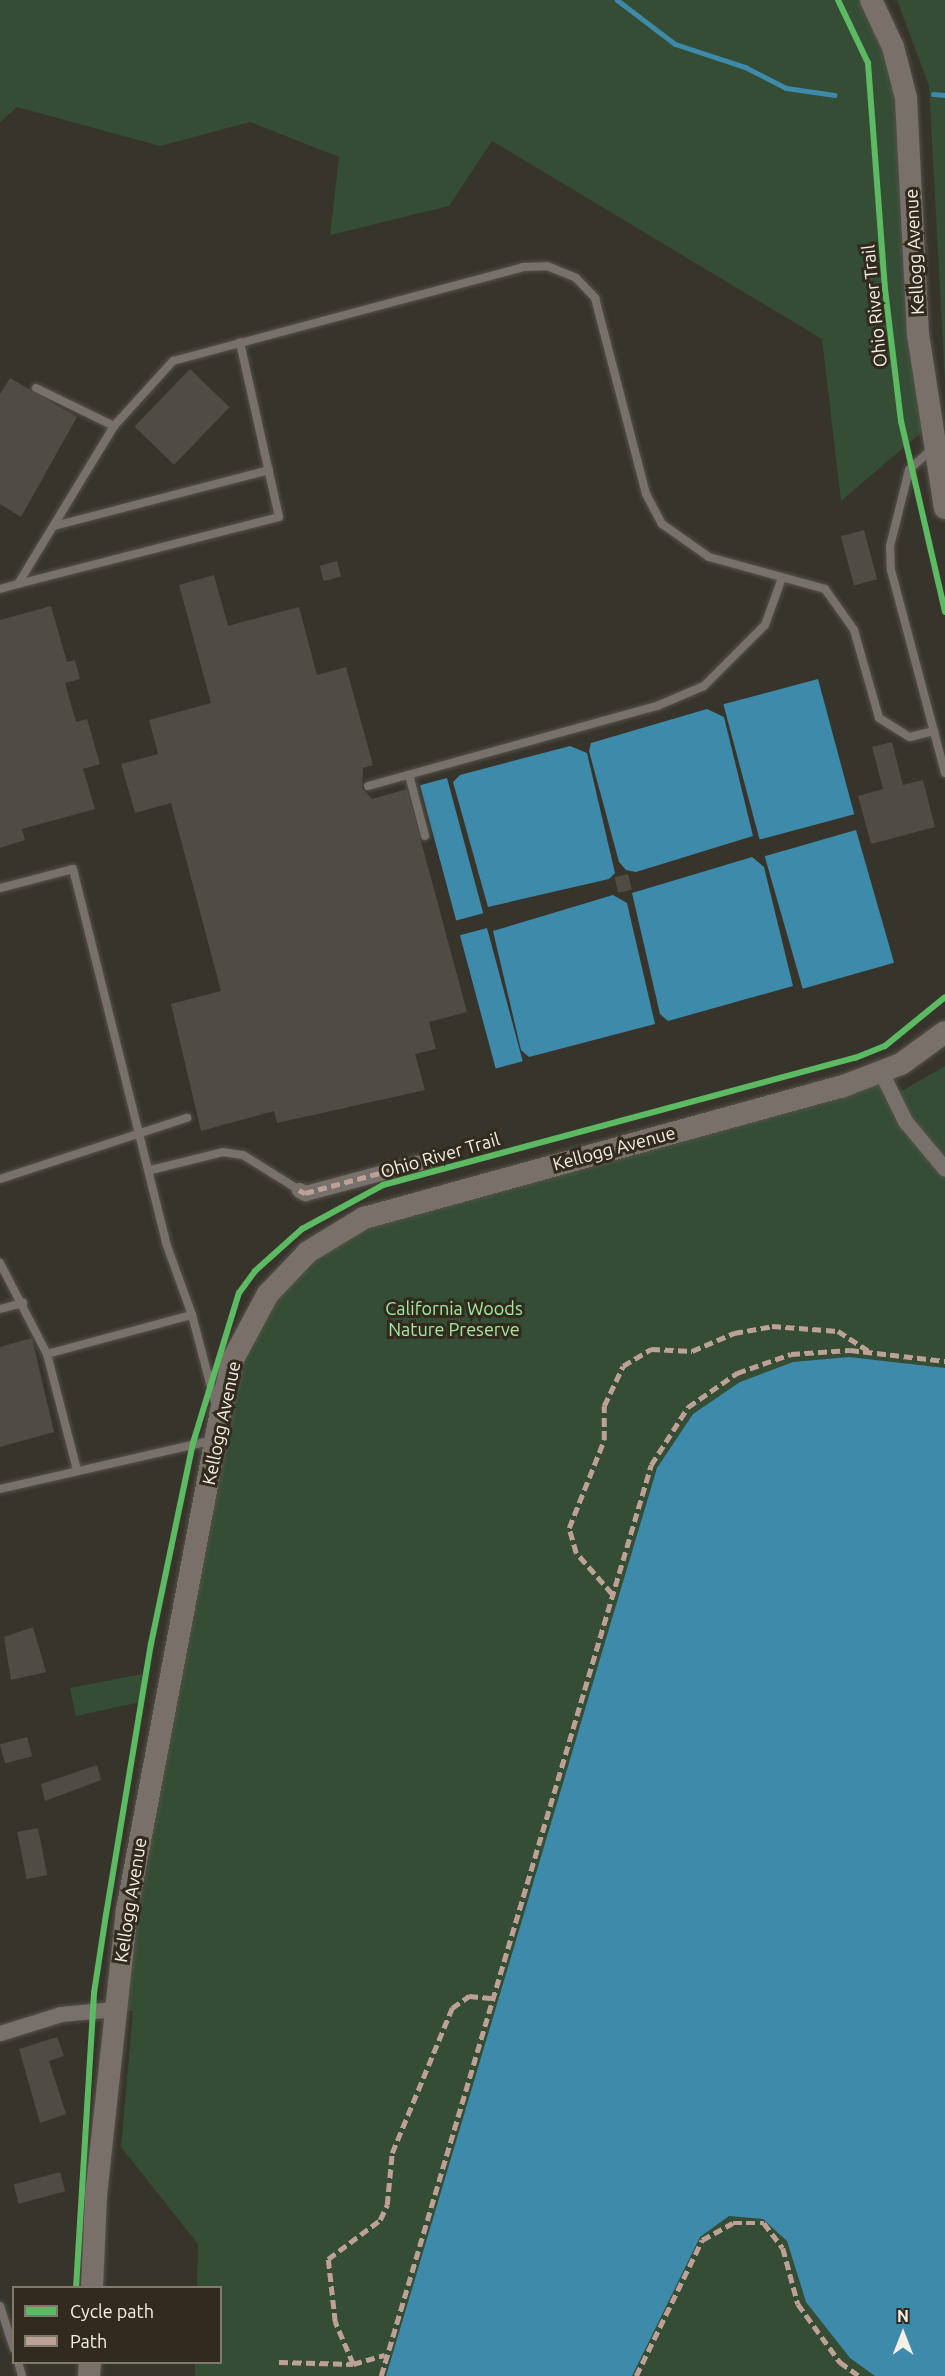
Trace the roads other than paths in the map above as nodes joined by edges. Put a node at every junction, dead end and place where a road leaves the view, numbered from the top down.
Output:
1 (871, 0) edge
2 (240, 342) junction
3 (36, 388) dead end
4 (114, 426) junction
5 (934, 448) junction
6 (269, 470) junction
7 (945, 508) edge
8 (54, 525) junction
9 (782, 578) junction
10 (18, 584) junction
11 (0, 589) edge
12 (934, 730) junction
13 (945, 774) edge
14 (408, 775) junction
15 (368, 786) dead end
16 (425, 836) dead end
17 (0, 888) edge
18 (945, 1032) edge
19 (881, 1072) junction
20 (188, 1118) dead end
21 (142, 1135) junction
22 (432, 1159) dead end
23 (945, 1169) edge
24 (152, 1170) junction
25 (0, 1179) edge
26 (299, 1190) joint
27 (0, 1263) edge
28 (23, 1303) junction
29 (0, 1309) edge
30 (192, 1316) junction
31 (48, 1354) junction
32 (220, 1416) junction
33 (215, 1440) junction
34 (77, 1470) junction
35 (0, 1489) edge
36 (114, 2009) junction
37 (0, 2034) edge
38 (93, 2286) edge
39 (0, 2306) edge
40 (12, 2343) edge

1 - 5 main road, Kellogg Avenue
2 - 4 lane
2 - 6 lane
2 - 9 lane
3 - 4 lane
4 - 8 lane
5 - 7 main road, Kellogg Avenue
5 - 12 lane
6 - 8 lane
6 - 10 lane
8 - 10 lane
9 - 12 lane
9 - 14 lane
10 - 11 lane
12 - 13 lane
14 - 15 lane
14 - 16 lane
17 - 21 lane
18 - 19 main road, Kellogg Avenue
19 - 23 street
19 - 32 main road, Kellogg Avenue
20 - 21 lane
21 - 24 lane
21 - 25 lane
22 - 26 street
24 - 26 lane
24 - 30 lane
27 - 28 lane
28 - 29 lane
28 - 31 lane
30 - 31 lane
30 - 32 lane
31 - 34 lane
32 - 33 main road, Kellogg Avenue
33 - 34 lane
33 - 36 main road, Kellogg Avenue
34 - 35 lane
36 - 37 street
36 - 38 main road, Kellogg Avenue
39 - 40 lane

